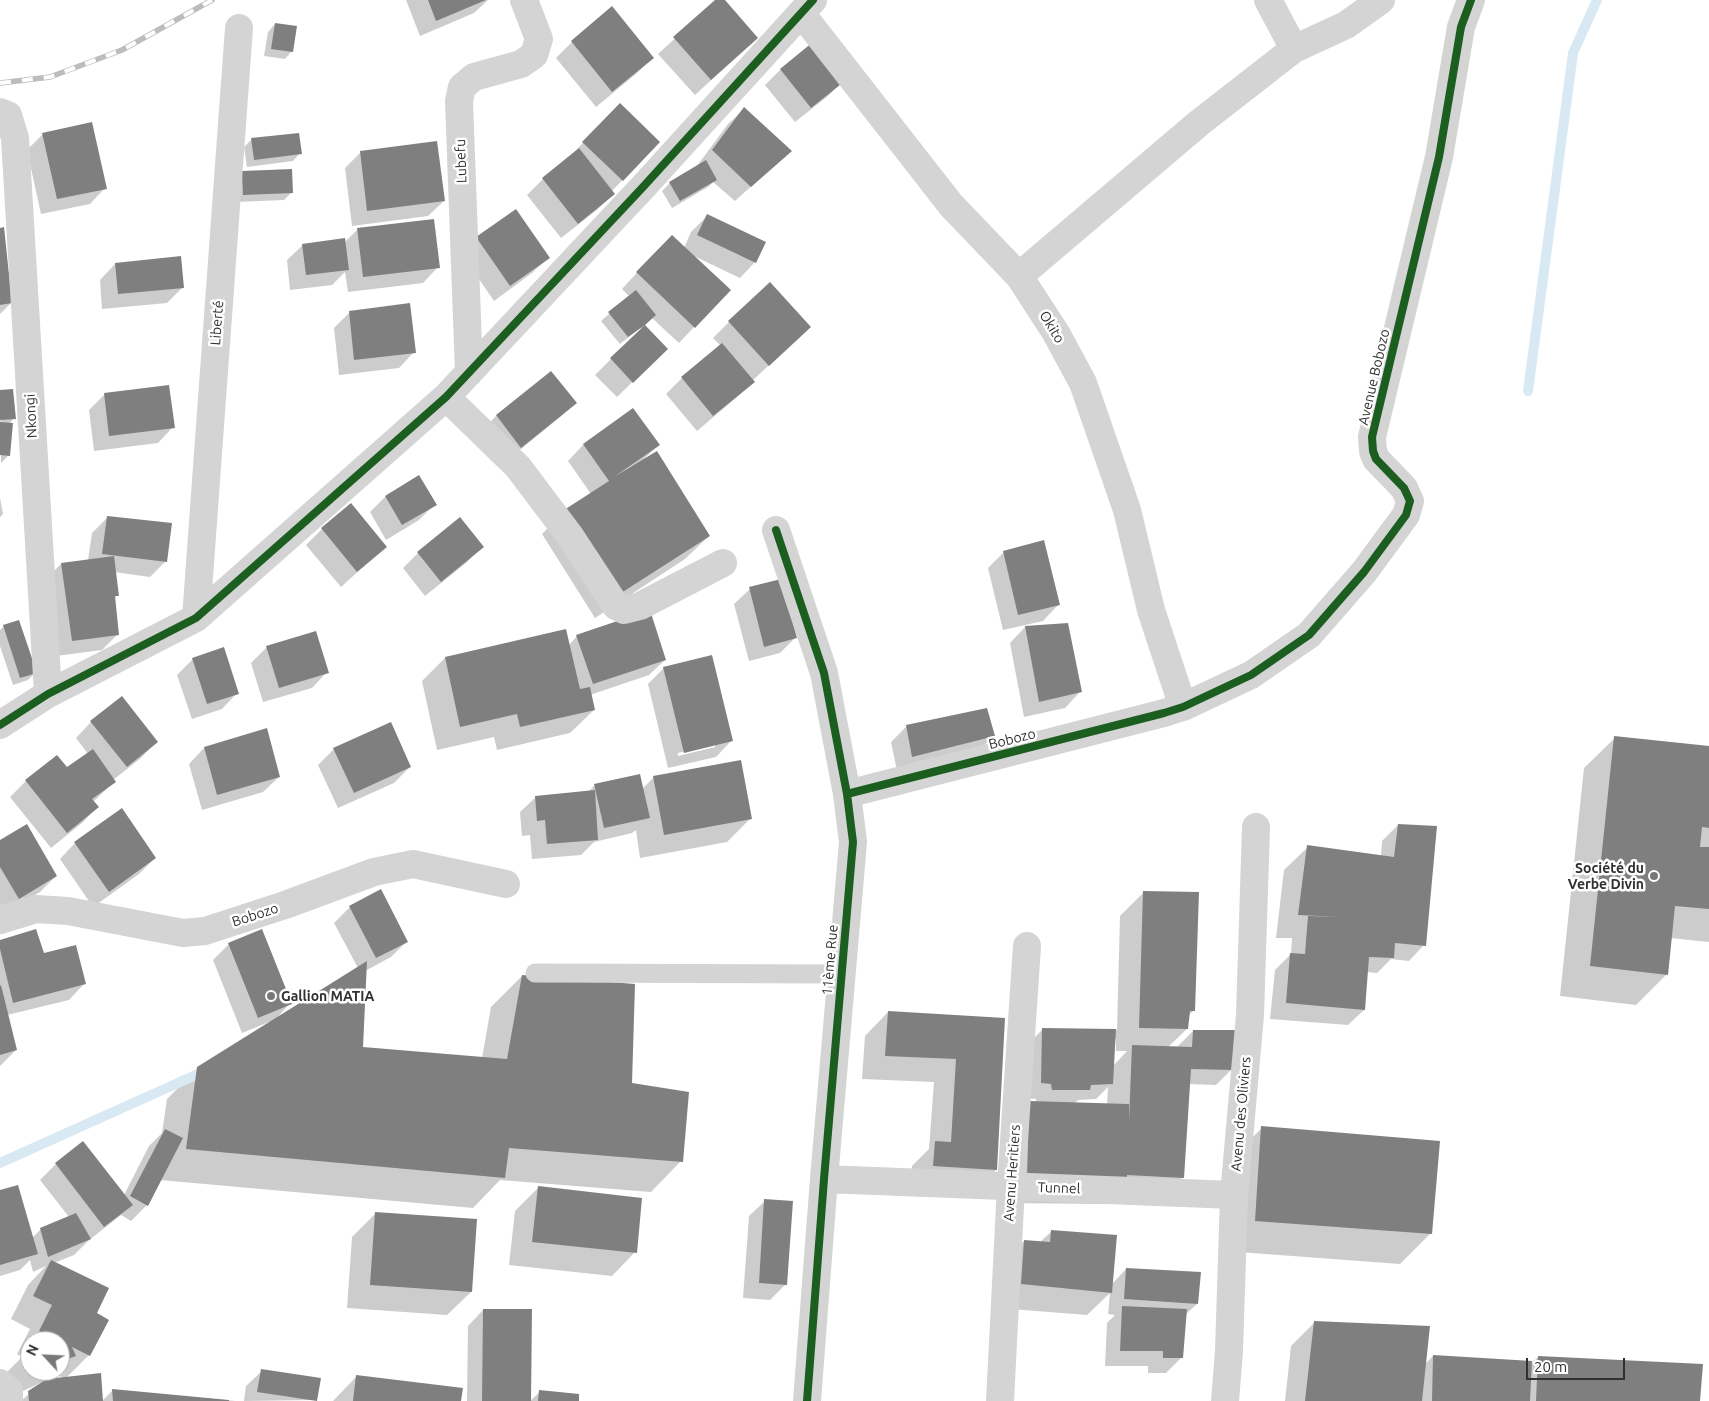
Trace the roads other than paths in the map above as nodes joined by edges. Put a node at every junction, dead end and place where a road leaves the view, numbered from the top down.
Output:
1 (524, 0) edge
2 (1268, 0) edge
3 (1381, 0) edge
4 (1471, 0) edge
5 (807, 6) edge
6 (239, 28) dead end
7 (1294, 49) junction
8 (0, 112) edge
9 (1019, 276) junction
10 (469, 373) junction
11 (446, 397) junction
12 (776, 530) dead end
13 (723, 563) dead end
14 (196, 618) junction
15 (48, 694) junction
16 (1183, 707) junction
17 (0, 725) edge
18 (847, 794) junction
19 (1256, 827) dead end
20 (506, 884) dead end
21 (0, 920) edge
22 (1027, 946) dead end
23 (535, 974) dead end
24 (841, 974) junction
25 (824, 1179) junction
26 (1011, 1186) junction
27 (1234, 1195) junction
28 (0, 1383) edge
29 (9, 1401) edge
30 (807, 1401) edge
31 (1000, 1401) edge
32 (1225, 1401) edge

1 - 10 street, Lubefu
2 - 7 street
3 - 7 street
4 - 16 street, Avenue Bobozo
5 - 9 street, Okito
5 - 10 street
6 - 14 street, Liberté
7 - 9 street
8 - 15 street, Nkongi
9 - 16 street, Okito
10 - 11 street
11 - 13 street
11 - 14 street
12 - 18 street, 11ème Rue
14 - 15 street
15 - 17 street
16 - 18 street, Bobozo
18 - 24 street, 11ème Rue
19 - 27 street, Avenu des Oliviers
20 - 21 street, Bobozo
22 - 26 street, Avenu Heritiers
23 - 24 lane
24 - 25 street, 11ème Rue
25 - 26 street, Tunnel
25 - 30 street, 11ème Rue
26 - 27 street, Tunnel
26 - 31 street, Avenu Heritiers
27 - 32 street, Avenu des Oliviers
28 - 29 street

